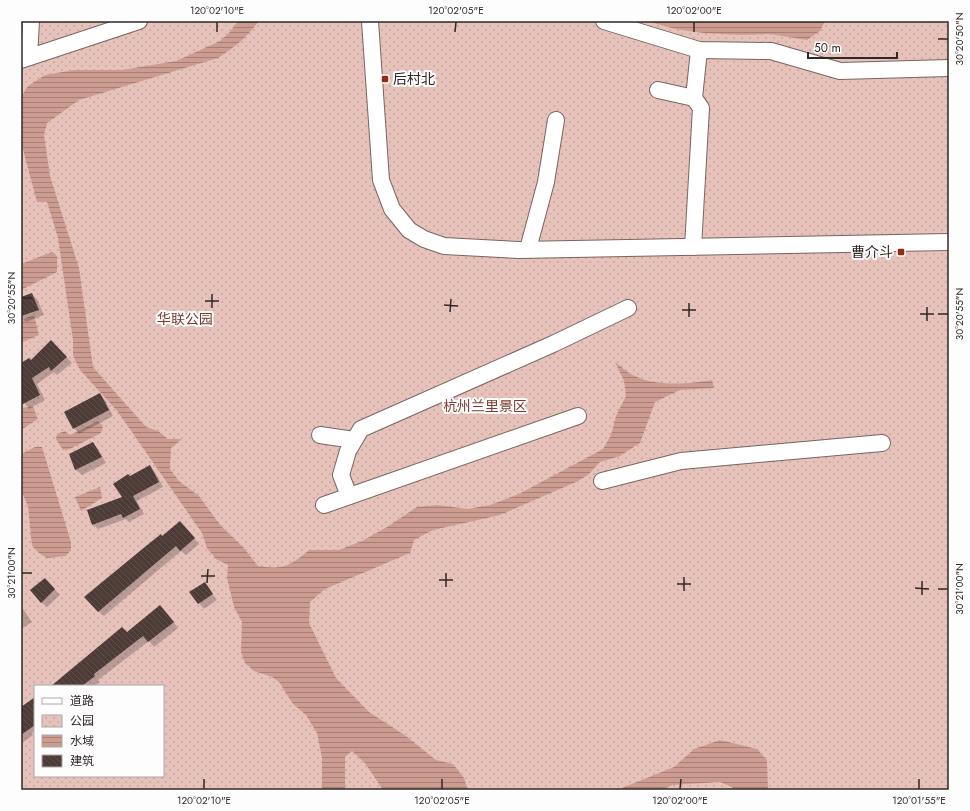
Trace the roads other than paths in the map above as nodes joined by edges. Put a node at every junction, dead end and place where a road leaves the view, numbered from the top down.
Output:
1 (31, 21) edge
2 (139, 21) edge
3 (370, 21) edge
4 (604, 21) edge
5 (699, 50) junction
6 (25, 58) edge
7 (949, 68) edge
8 (658, 90) dead end
9 (694, 98) junction
10 (556, 120) dead end
11 (949, 242) edge
12 (693, 247) junction
13 (528, 250) junction
14 (628, 308) dead end
15 (578, 416) dead end
16 (320, 435) dead end
17 (354, 440) junction
18 (882, 443) dead end
19 (602, 481) dead end
20 (350, 496) junction
21 (324, 505) dead end

1 - 6 street
2 - 6 street
3 - 13 street
4 - 5 street
5 - 7 street
5 - 9 street
8 - 9 street
9 - 12 street
10 - 13 street
11 - 12 street
12 - 13 street
14 - 17 street
15 - 20 street
16 - 17 street
17 - 20 street
18 - 19 street
20 - 21 street

